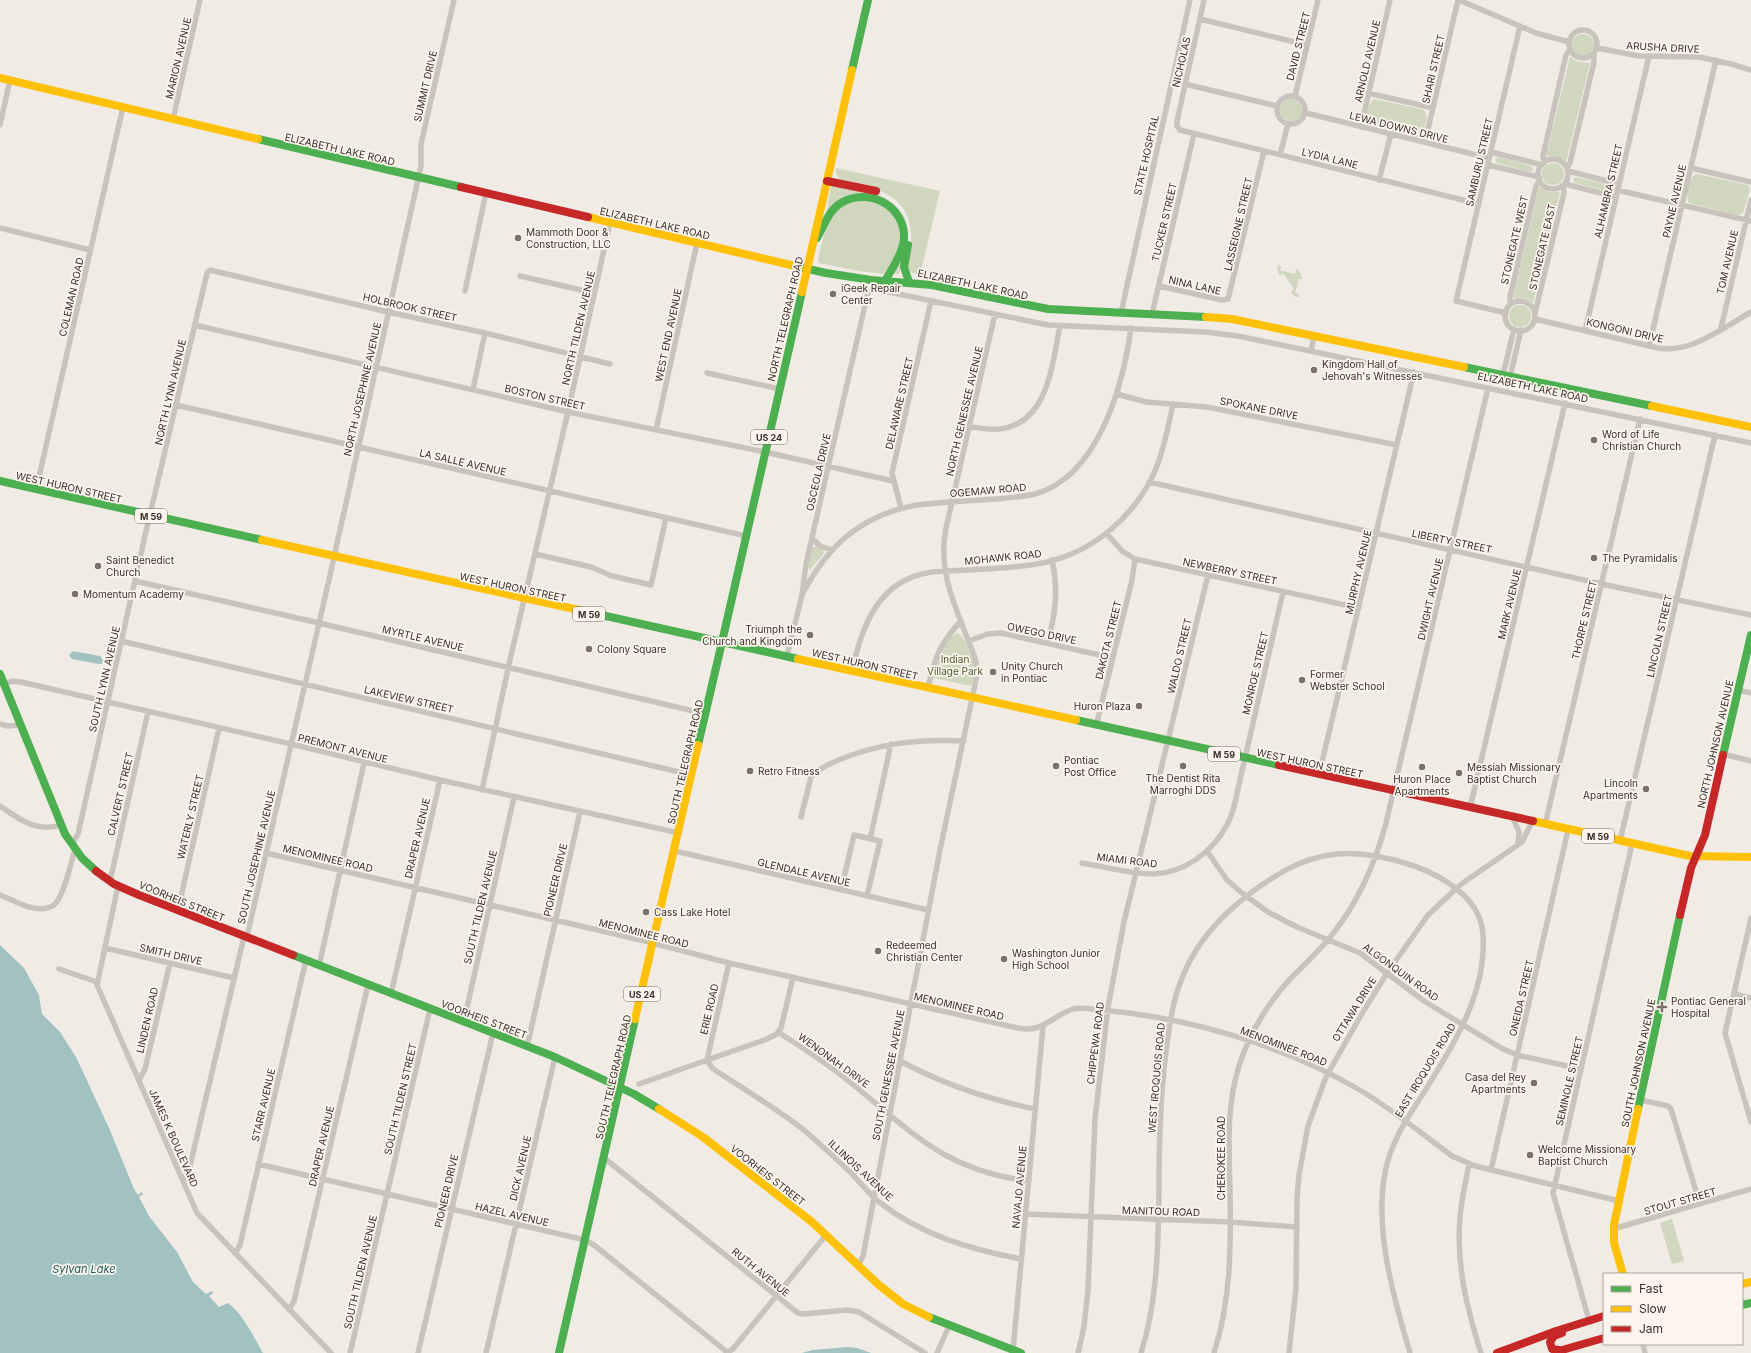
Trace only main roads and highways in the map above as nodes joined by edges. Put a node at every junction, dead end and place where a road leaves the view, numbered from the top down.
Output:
1 (868, 0) edge
2 (0, 78) edge
3 (827, 181) junction
4 (812, 248) junction
5 (807, 269) junction
6 (885, 281) junction
7 (909, 282) junction
8 (1751, 427) edge
9 (0, 481) edge
10 (1751, 635) edge
11 (722, 642) junction
12 (0, 674) edge
13 (1696, 856) junction
14 (1751, 857) edge
15 (621, 1088) junction
16 (1623, 1273) edge
17 (1603, 1316) edge
18 (1589, 1320) junction
19 (1603, 1334) edge
20 (1603, 1338) edge
21 (1574, 1346) junction
22 (1017, 1352) edge
23 (1555, 1352) edge
24 (559, 1353) edge
25 (1497, 1353) edge

1 - 3 main road, NORTH TELEGRAPH ROAD / US 24
2 - 5 main road, ELIZABETH LAKE ROAD
3 - 4 main road, NORTH TELEGRAPH ROAD / US 24
3 - 7 main road
4 - 5 main road, NORTH TELEGRAPH ROAD / US 24
4 - 6 main road
5 - 6 main road, ELIZABETH LAKE ROAD
5 - 11 main road, NORTH TELEGRAPH ROAD / US 24
6 - 7 main road, ELIZABETH LAKE ROAD
7 - 8 main road, ELIZABETH LAKE ROAD
9 - 11 main road, WEST HURON STREET / M 59
10 - 13 main road, NORTH JOHNSON AVENUE
11 - 13 main road, WEST HURON STREET / M 59
11 - 15 main road, SOUTH TELEGRAPH ROAD / US 24
12 - 15 main road, VOORHEIS STREET
13 - 14 main road, WEST HURON STREET / M 59
13 - 16 main road, SOUTH JOHNSON AVENUE
15 - 22 main road, VOORHEIS STREET
15 - 24 main road, SOUTH TELEGRAPH ROAD / US 24
17 - 18 main road
18 - 23 main road
18 - 25 main road
19 - 21 main road
20 - 21 main road
21 - 23 main road

